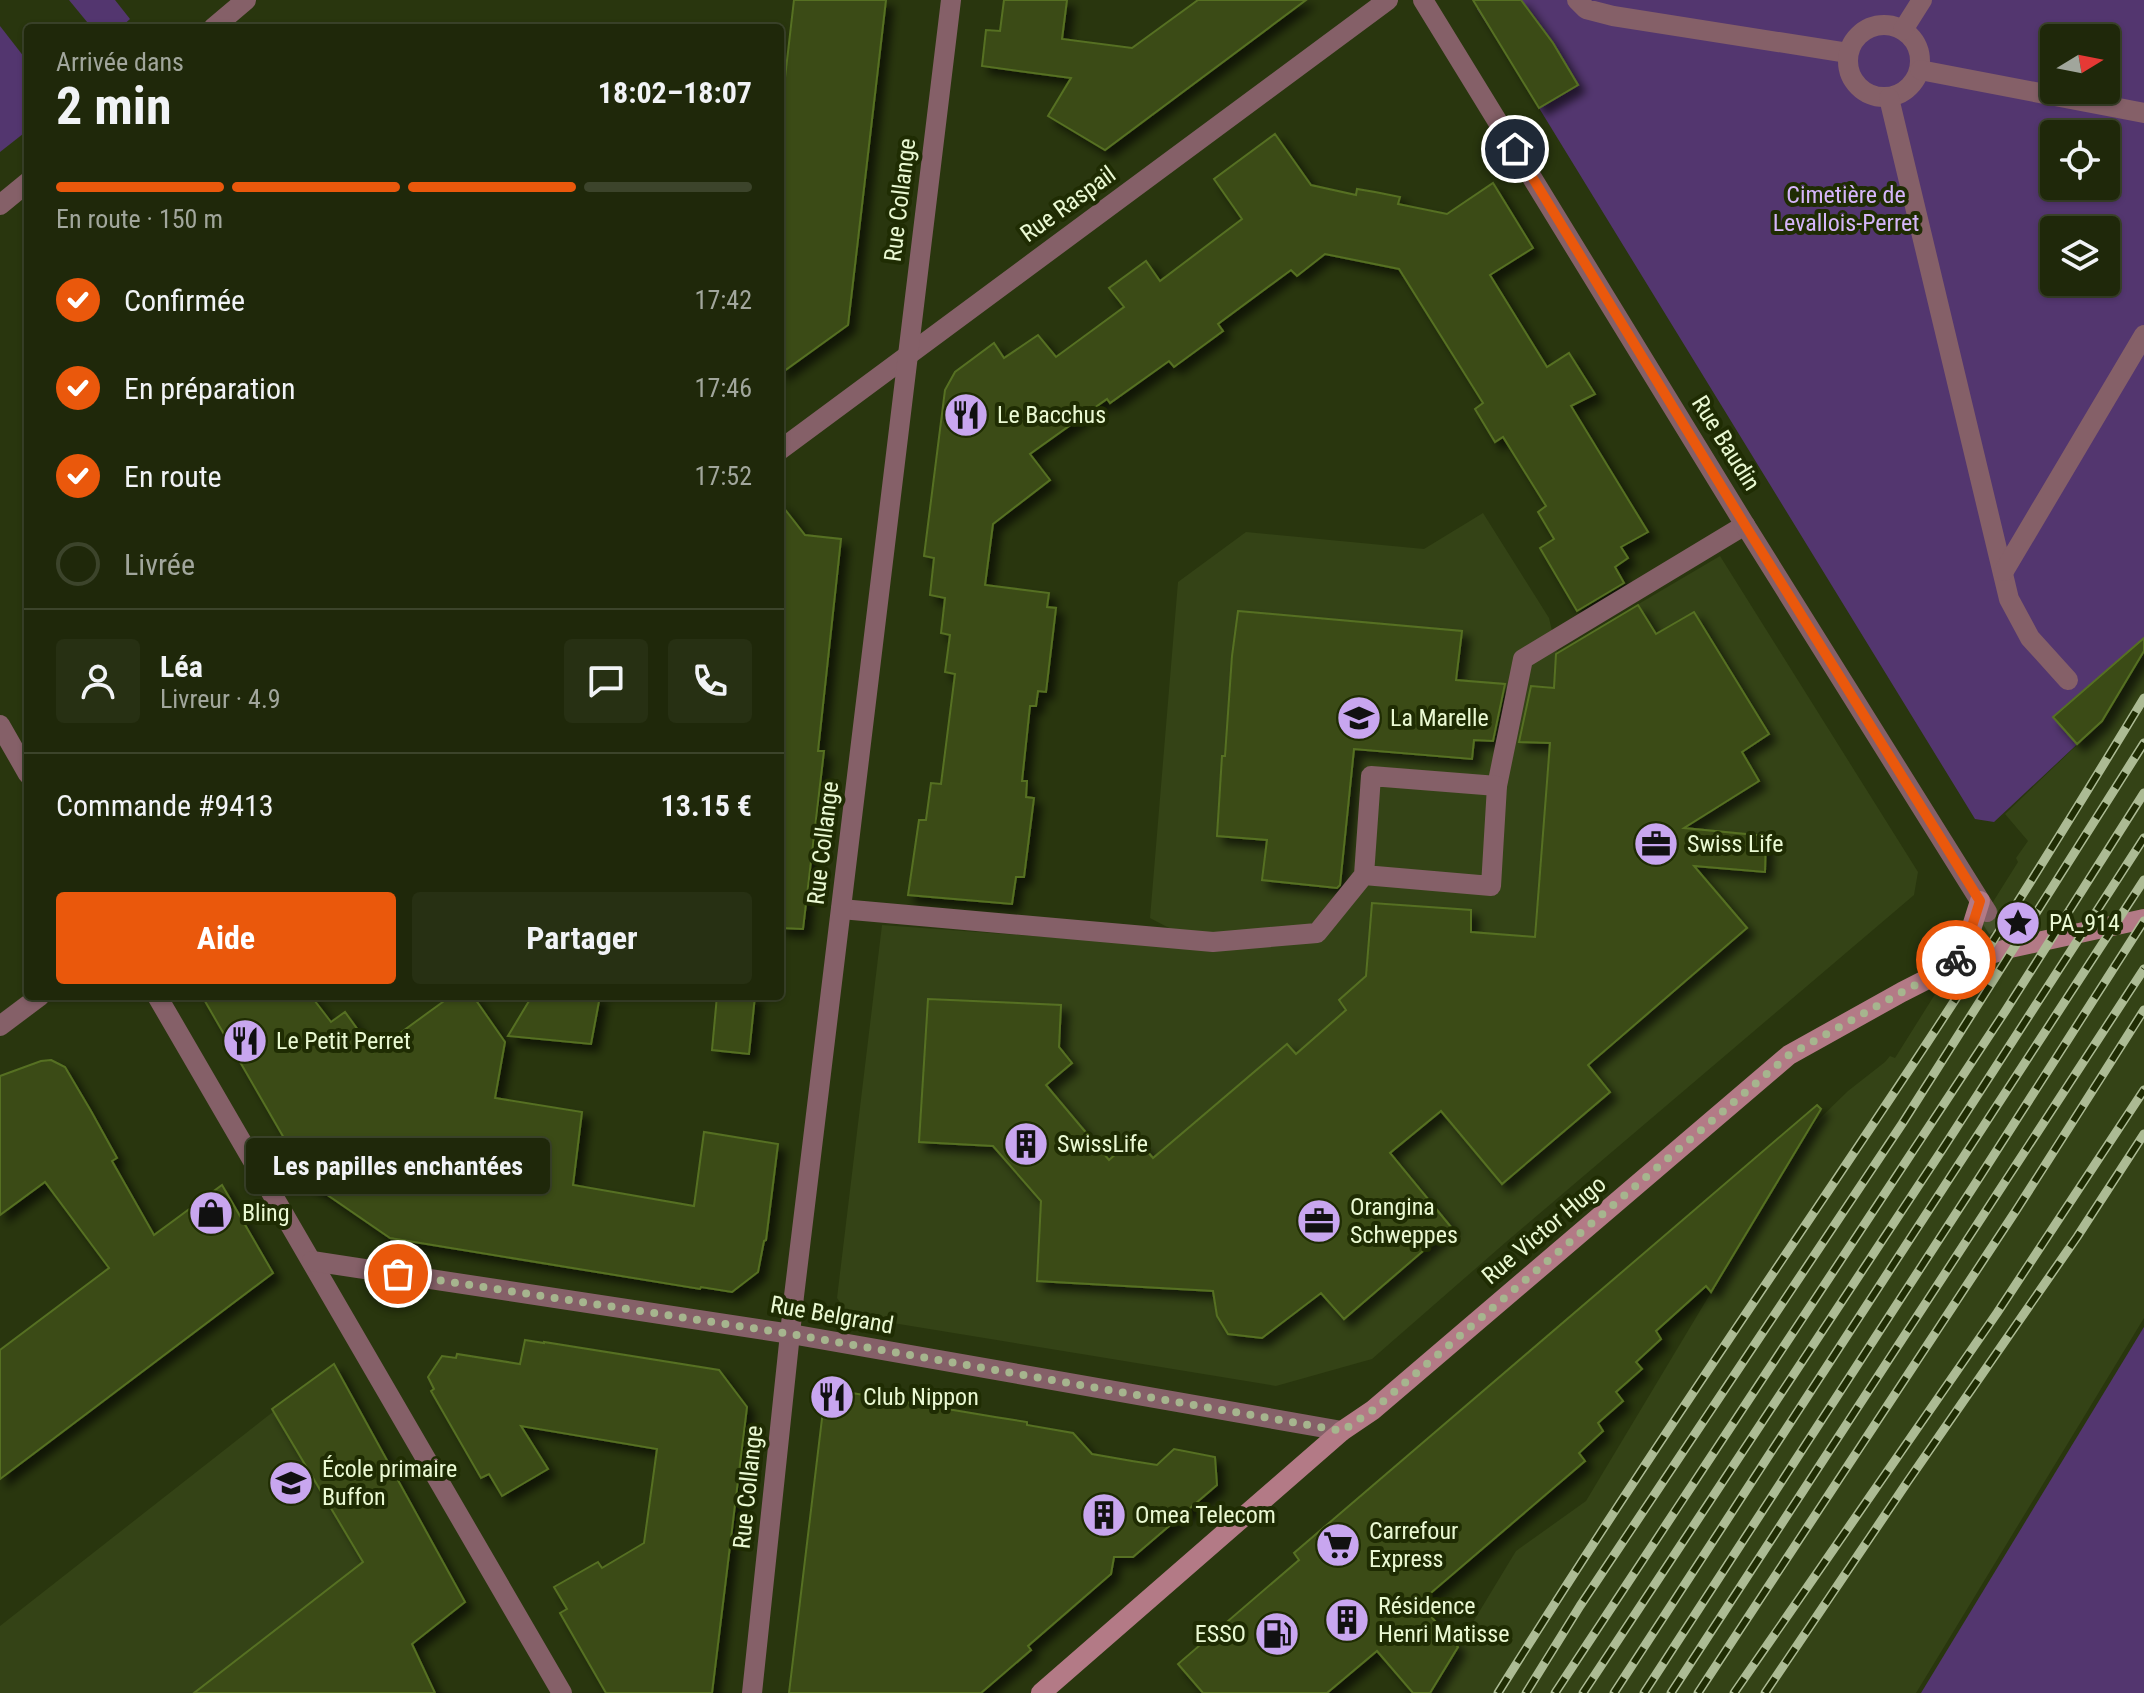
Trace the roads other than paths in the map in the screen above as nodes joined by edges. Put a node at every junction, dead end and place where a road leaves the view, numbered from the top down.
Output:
1 (246, 0) edge
2 (951, 0) edge
3 (1388, 0) edge
4 (1423, 0) edge
5 (1577, 0) edge
6 (1922, 0) edge
7 (218, 24) edge
8 (1903, 30) junction
9 (1848, 53) junction
10 (1920, 70) junction
11 (1889, 98) junction
12 (2144, 113) edge
13 (24, 185) edge
14 (0, 205) edge
15 (2144, 335) edge
16 (908, 355) junction
17 (784, 447) edge
18 (1745, 525) junction
19 (2004, 571) junction
20 (2068, 680) dead end
21 (0, 725) edge
22 (24, 767) edge
23 (1497, 786) junction
24 (1364, 875) junction
25 (1984, 907) joint
26 (841, 909) junction
27 (2144, 919) edge
28 (1953, 966) junction
29 (35, 1000) edge
30 (159, 1000) edge
31 (0, 1026) edge
32 (312, 1261) junction
33 (791, 1334) junction
34 (1342, 1431) junction
35 (562, 1693) edge
36 (752, 1693) edge
37 (1041, 1693) edge

1 - 7 street
2 - 16 street, Rue Collange
3 - 16 street, Rue Raspail
4 - 18 street, Rue Baudin
5 - 9 street
6 - 8 street
8 - 9 street
8 - 10 street
9 - 11 street
10 - 11 street
10 - 12 street
11 - 19 street
13 - 14 street
15 - 19 street
16 - 17 street, Rue Raspail
16 - 26 street, Rue Collange
18 - 23 street
18 - 25 street, Rue Baudin
19 - 20 street
21 - 22 street
23 - 24 street
23 - 24 street
24 - 26 street
25 - 28 main road
26 - 33 street, Rue Collange
27 - 28 main road, Rue Victor Hugo
28 - 34 main road, Rue Victor Hugo
29 - 31 street
30 - 32 street
32 - 33 street, Rue Belgrand
32 - 35 street
33 - 34 street, Rue Belgrand
33 - 36 street, Rue Collange
34 - 37 main road, Rue Victor Hugo

